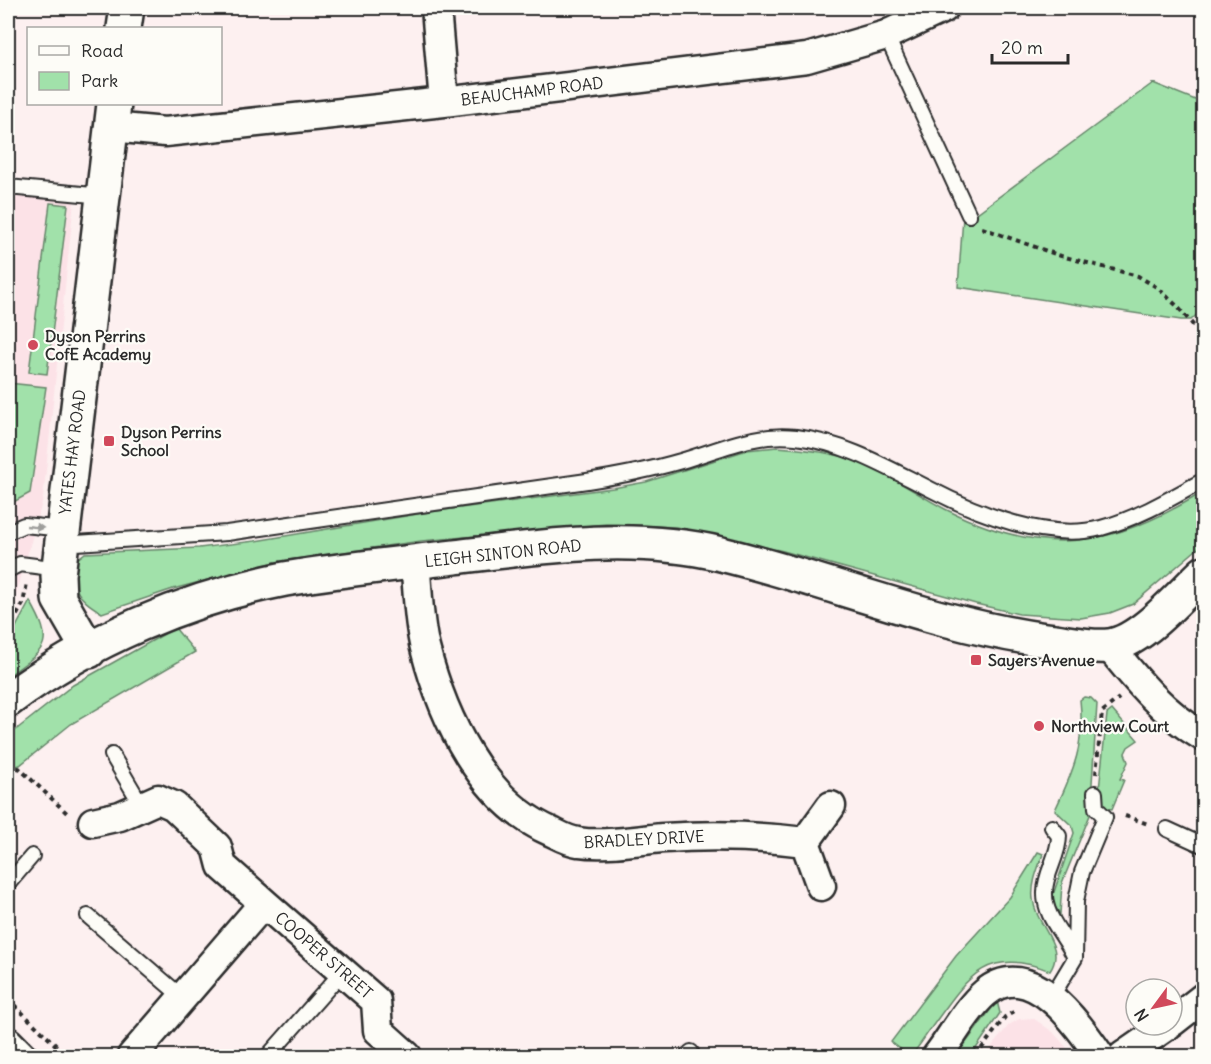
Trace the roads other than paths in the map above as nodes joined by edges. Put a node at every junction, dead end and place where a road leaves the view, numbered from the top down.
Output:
1 (127, 8) edge
2 (436, 8) edge
3 (944, 8) edge
4 (124, 27) edge
5 (886, 35) junction
6 (444, 102) junction
7 (113, 115) edge
8 (8, 188) edge
9 (103, 196) junction
10 (969, 215) road end
11 (1203, 480) edge
12 (8, 532) edge
13 (61, 547) junction
14 (415, 562) junction
15 (8, 570) edge
16 (1203, 573) edge
17 (1109, 646) junction
18 (89, 651) junction
19 (8, 700) edge
20 (1203, 737) edge
21 (112, 755) dead end
22 (1095, 793) road end
23 (142, 806) junction
24 (831, 806) dead end
25 (93, 822) road end
26 (1052, 827) dead end
27 (1167, 829) dead end
28 (805, 842) junction
29 (1203, 846) edge
30 (32, 856) dead end
31 (8, 884) edge
32 (821, 886) dead end
33 (264, 903) junction
34 (88, 916) dead end
35 (1075, 958) junction
36 (343, 971) junction
37 (1040, 991) junction
38 (1203, 997) edge
39 (183, 998) junction
40 (1184, 1012) edge
41 (1151, 1037) edge
42 (8, 1042) edge
43 (22, 1056) edge
44 (132, 1056) edge
45 (268, 1056) edge
46 (407, 1056) edge
47 (937, 1056) edge
48 (1100, 1056) edge
49 (1123, 1056) edge

1 - 4 main road
2 - 6 street
3 - 5 street, BEAUCHAMP ROAD
5 - 6 street, BEAUCHAMP ROAD
5 - 10 lane
6 - 7 street, BEAUCHAMP ROAD
7 - 9 main road, YATES HAY ROAD
8 - 9 lane
9 - 13 main road, YATES HAY ROAD
11 - 13 lane
12 -> 13 lane
13 - 15 lane
13 - 18 main road, YATES HAY ROAD
14 - 17 main road, LEIGH SINTON ROAD
14 - 18 main road, LEIGH SINTON ROAD
14 - 28 street, BRADLEY DRIVE
16 - 17 main road, LEIGH SINTON ROAD
17 - 20 street
18 - 19 main road, LEIGH SINTON ROAD
21 - 23 lane
22 - 35 lane
23 - 25 street
23 - 33 street
24 - 28 street
26 - 35 lane
27 - 29 lane
28 - 32 street
30 - 31 lane
33 - 36 street, COOPER STREET
33 - 39 street, COOPER STREET
34 - 39 lane
35 - 37 lane
36 - 45 lane
36 - 46 street, COOPER STREET
37 - 47 street
37 - 48 street
38 - 40 street
39 - 44 street, COOPER STREET
41 - 49 street
42 - 43 street

